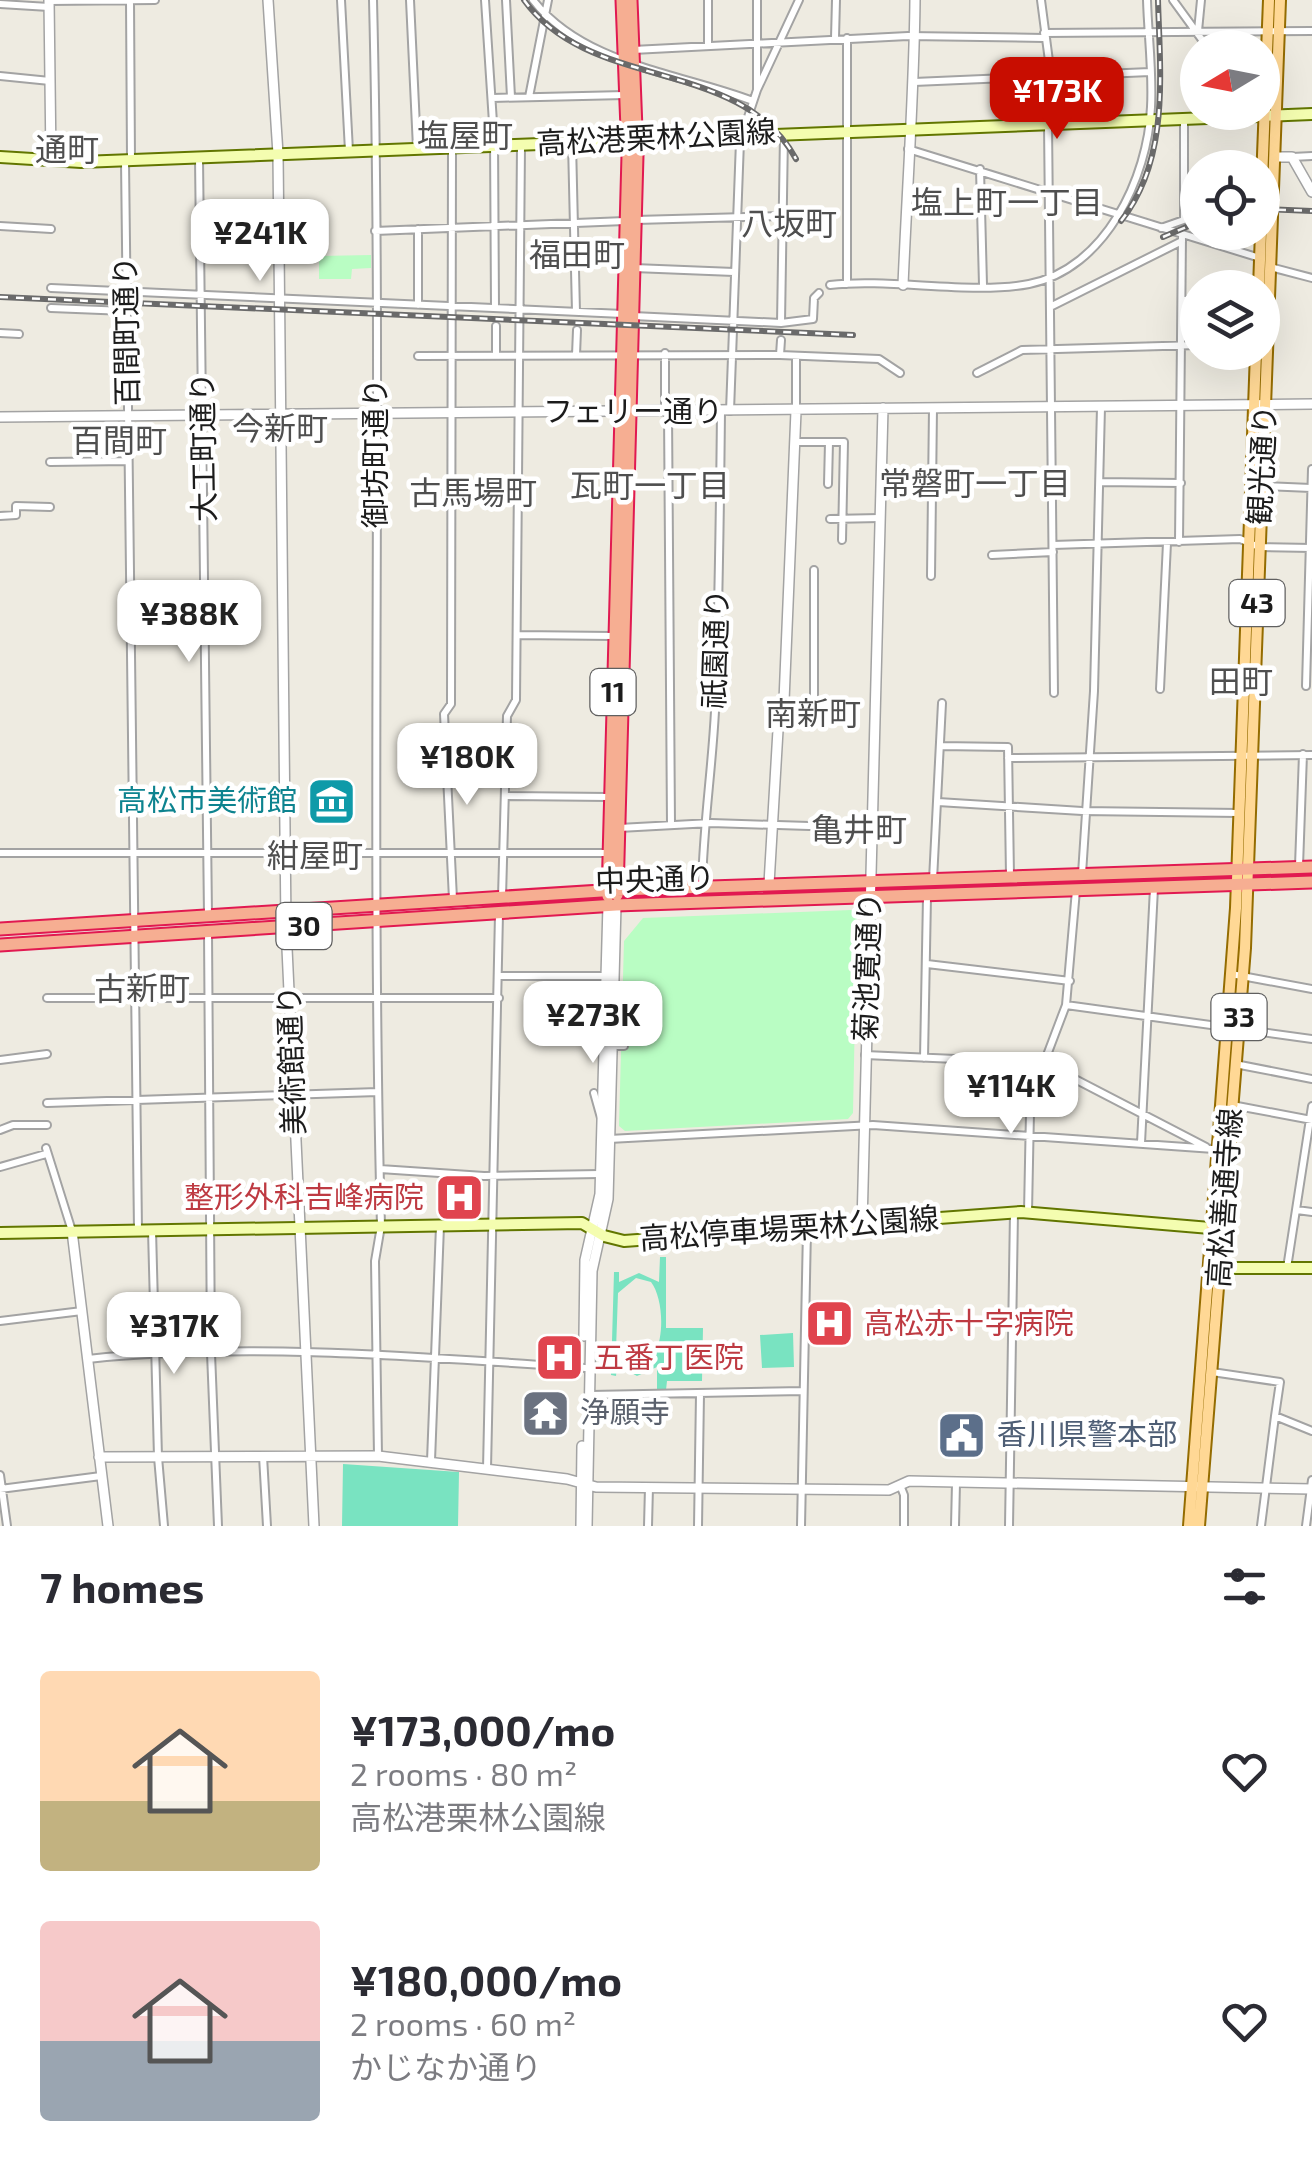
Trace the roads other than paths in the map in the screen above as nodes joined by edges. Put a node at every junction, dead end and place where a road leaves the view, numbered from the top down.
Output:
1 (130, 0) edge
2 (155, 0) edge
3 (268, 0) edge
4 (341, 0) edge
5 (372, 0) edge
6 (410, 0) edge
7 (485, 0) edge
8 (506, 0) edge
9 (533, 0) edge
10 (548, 0) edge
11 (622, 0) edge
12 (631, 0) edge
13 (708, 0) edge
14 (757, 0) edge
15 (799, 0) edge
16 (836, 0) edge
17 (915, 0) edge
18 (1041, 0) edge
19 (1147, 0) edge
20 (1174, 0) edge
21 (1201, 0) edge
22 (1269, 0) edge
23 (1280, 0) edge
24 (49, 3) edge
25 (0, 4) edge
26 (545, 14) junction
27 (1196, 30) edge
28 (1197, 30) edge
29 (1273, 30) edge
30 (1273, 30) edge
31 (1312, 31) edge
32 (1148, 32) junction
33 (1180, 32) edge
34 (1280, 32) edge
35 (1044, 36) junction
36 (836, 38) junction
37 (847, 38) junction
38 (915, 38) junction
39 (781, 40) junction
40 (754, 42) junction
41 (708, 44) junction
42 (630, 57) junction
43 (1150, 72) junction
44 (0, 76) edge
45 (1050, 76) junction
46 (50, 81) junction
47 (914, 82) junction
48 (757, 90) junction
49 (625, 95) junction
50 (529, 97) junction
51 (492, 98) junction
52 (512, 98) junction
53 (754, 101) junction
54 (1280, 113) edge
55 (1312, 114) edge
56 (1180, 116) edge
57 (1150, 118) junction
58 (1052, 122) junction
59 (912, 129) junction
60 (848, 130) junction
61 (784, 132) junction
62 (743, 134) junction
63 (632, 140) junction
64 (572, 142) junction
65 (521, 144) junction
66 (494, 146) junction
67 (452, 148) junction
68 (907, 148) junction
69 (417, 149) junction
70 (376, 150) junction
71 (349, 152) junction
72 (278, 154) junction
73 (0, 156) edge
74 (1312, 156) edge
75 (1280, 157) edge
76 (1292, 157) junction
77 (198, 158) junction
78 (128, 160) junction
79 (51, 161) junction
80 (980, 169) junction
81 (1049, 192) junction
82 (1312, 192) edge
83 (1118, 213) junction
84 (784, 216) junction
85 (735, 217) junction
86 (630, 220) junction
87 (1180, 220) edge
88 (576, 221) junction
89 (520, 222) junction
90 (496, 224) junction
91 (0, 226) edge
92 (452, 228) junction
93 (1160, 228) junction
94 (51, 229) dead end
95 (418, 229) junction
96 (375, 230) junction
97 (1180, 238) edge
98 (1180, 240) edge
99 (1227, 250) edge
100 (1260, 250) edge
101 (1271, 250) edge
102 (1260, 258) junction
103 (1270, 267) junction
104 (632, 268) junction
105 (1260, 270) edge
106 (734, 272) junction
107 (1050, 276) junction
108 (1312, 278) edge
109 (846, 284) junction
110 (983, 284) junction
111 (830, 285) dead end
112 (904, 285) junction
113 (52, 288) dead end
114 (126, 292) junction
115 (820, 293) dead end
116 (202, 296) junction
117 (280, 300) junction
118 (377, 304) junction
119 (418, 305) junction
120 (452, 306) junction
121 (1051, 307) junction
122 (51, 308) dead end
123 (495, 308) junction
124 (520, 309) junction
125 (126, 311) junction
126 (576, 312) junction
127 (627, 315) junction
128 (732, 321) junction
129 (781, 323) junction
130 (496, 326) dead end
131 (577, 330) dead end
132 (0, 333) edge
133 (19, 334) dead end
134 (781, 340) dead end
135 (1052, 346) junction
136 (1180, 346) edge
137 (665, 353) junction
138 (626, 354) junction
139 (732, 354) junction
140 (520, 355) junction
141 (576, 355) junction
142 (418, 356) dead end
143 (452, 356) junction
144 (496, 356) junction
145 (780, 356) junction
146 (796, 356) junction
147 (1182, 370) edge
148 (1257, 370) edge
149 (900, 373) dead end
150 (977, 374) dead end
151 (1312, 404) edge
152 (1260, 405) junction
153 (933, 407) junction
154 (1101, 407) junction
155 (1183, 407) junction
156 (883, 408) junction
157 (1052, 408) junction
158 (726, 411) junction
159 (796, 411) junction
160 (377, 412) junction
161 (451, 412) junction
162 (520, 412) junction
163 (624, 412) junction
164 (666, 412) junction
165 (128, 414) junction
166 (204, 414) junction
167 (280, 414) junction
168 (0, 417) edge
169 (795, 442) junction
170 (829, 442) junction
171 (128, 461) junction
172 (50, 462) dead end
173 (1312, 468) edge
174 (1101, 482) junction
175 (828, 484) dead end
176 (1181, 484) junction
177 (1311, 485) edge
178 (1262, 486) junction
179 (50, 507) dead end
180 (0, 516) edge
181 (842, 517) junction
182 (880, 518) junction
183 (830, 519) dead end
184 (842, 540) dead end
185 (1180, 542) junction
186 (1167, 543) junction
187 (1099, 544) junction
188 (1254, 544) junction
189 (1053, 548) junction
190 (1311, 548) edge
191 (992, 555) dead end
192 (814, 570) dead end
193 (931, 576) dead end
194 (517, 636) junction
195 (614, 636) junction
196 (1306, 686) dead end
197 (1160, 689) dead end
198 (1054, 693) dead end
199 (942, 703) dead end
200 (814, 708) dead end
201 (940, 746) junction
202 (1247, 754) junction
203 (1302, 754) junction
204 (1312, 755) edge
205 (1090, 756) junction
206 (1008, 758) junction
207 (505, 796) junction
208 (610, 796) junction
209 (938, 802) junction
210 (1010, 807) junction
211 (1087, 811) junction
212 (1239, 813) junction
213 (704, 824) junction
214 (773, 824) junction
215 (670, 825) junction
216 (619, 828) junction
217 (872, 828) junction
218 (286, 852) junction
219 (0, 853) edge
220 (208, 853) junction
221 (374, 853) junction
222 (452, 853) junction
223 (609, 853) junction
224 (134, 854) junction
225 (504, 854) junction
226 (1306, 867) edge
227 (1242, 870) junction
228 (1082, 875) junction
229 (1010, 877) junction
230 (932, 880) junction
231 (871, 881) junction
232 (1312, 882) edge
233 (769, 884) junction
234 (1243, 885) junction
235 (702, 887) junction
236 (1154, 888) junction
237 (612, 890) junction
238 (1076, 890) junction
239 (1010, 892) junction
240 (928, 895) junction
241 (502, 897) junction
242 (870, 897) junction
243 (453, 900) junction
244 (612, 905) junction
245 (374, 906) junction
246 (286, 912) junction
247 (499, 913) junction
248 (208, 916) junction
249 (134, 921) junction
250 (374, 922) junction
251 (286, 927) junction
252 (0, 929) edge
253 (208, 932) junction
254 (135, 937) junction
255 (857, 940) dead end
256 (869, 940) junction
257 (0, 945) edge
258 (927, 964) junction
259 (1238, 975) junction
260 (500, 976) junction
261 (607, 976) junction
262 (1070, 980) junction
263 (1312, 988) edge
264 (377, 996) junction
265 (47, 998) dead end
266 (135, 998) junction
267 (289, 998) junction
268 (500, 998) junction
269 (209, 999) junction
270 (1066, 1006) junction
271 (614, 1017) junction
272 (1149, 1017) junction
273 (1233, 1027) junction
274 (1312, 1039) edge
275 (624, 1046) dead end
276 (47, 1054) dead end
277 (865, 1056) junction
278 (924, 1058) junction
279 (0, 1060) edge
280 (1030, 1062) junction
281 (1044, 1063) junction
282 (1230, 1064) junction
283 (1312, 1079) edge
284 (378, 1092) junction
285 (594, 1093) dead end
286 (294, 1095) junction
287 (210, 1097) junction
288 (136, 1100) junction
289 (48, 1103) dead end
290 (1226, 1104) junction
291 (1312, 1106) edge
292 (1143, 1114) junction
293 (602, 1119) junction
294 (1311, 1119) edge
295 (864, 1125) junction
296 (47, 1126) dead end
297 (0, 1130) edge
298 (1029, 1136) junction
299 (609, 1139) junction
300 (1141, 1144) junction
301 (1217, 1149) junction
302 (1308, 1165) edge
303 (0, 1166) edge
304 (380, 1169) junction
305 (600, 1174) junction
306 (493, 1176) junction
307 (1297, 1210) junction
308 (1014, 1212) junction
309 (1028, 1212) junction
310 (1312, 1212) edge
311 (493, 1224) junction
312 (440, 1225) junction
313 (862, 1225) junction
314 (381, 1226) junction
315 (300, 1227) junction
316 (1217, 1228) junction
317 (210, 1229) junction
318 (595, 1229) junction
319 (807, 1229) junction
320 (138, 1230) junction
321 (152, 1230) junction
322 (72, 1232) junction
323 (0, 1233) edge
324 (1215, 1268) junction
325 (1286, 1268) junction
326 (1312, 1268) edge
327 (82, 1312) junction
328 (0, 1321) edge
329 (155, 1352) junction
330 (211, 1352) junction
331 (306, 1354) junction
332 (377, 1358) junction
333 (88, 1359) junction
334 (433, 1360) junction
335 (489, 1363) junction
336 (584, 1368) junction
337 (1211, 1372) junction
338 (803, 1391) junction
339 (588, 1394) junction
340 (700, 1394) junction
341 (1275, 1416) junction
342 (1312, 1431) edge
343 (264, 1456) junction
344 (310, 1456) junction
345 (378, 1456) junction
346 (158, 1457) junction
347 (213, 1457) junction
348 (99, 1458) junction
349 (431, 1462) junction
350 (487, 1469) junction
351 (0, 1475) edge
352 (102, 1476) junction
353 (956, 1482) junction
354 (584, 1484) junction
355 (1009, 1484) junction
356 (900, 1486) junction
357 (1197, 1486) junction
358 (1312, 1486) edge
359 (649, 1487) junction
360 (699, 1488) junction
361 (1266, 1488) junction
362 (1, 1489) edge
363 (802, 1489) junction
364 (7, 1526) edge
365 (108, 1526) edge
366 (164, 1526) edge
367 (218, 1526) edge
368 (267, 1526) edge
369 (314, 1526) edge
370 (584, 1526) edge
371 (648, 1526) edge
372 (698, 1526) edge
373 (801, 1526) edge
374 (904, 1526) edge
375 (955, 1526) edge
376 (1009, 1526) edge
377 (1189, 1526) edge
378 (1199, 1526) edge
379 (1261, 1526) edge
380 (1306, 1526) edge

1 - 2 street
1 - 24 street
1 - 78 street, 百間町通り
3 - 72 street, 美術館通り
4 - 71 street
5 - 70 street, 御坊町通り
6 - 69 street
7 - 51 street
8 - 52 street
9 - 26 street
10 - 26 street
11 - 42 highway, 11
12 - 42 highway, 11
13 - 41 street
14 - 40 street
15 - 39 street
16 - 36 street
17 - 38 street
18 - 35 street
19 - 32 street
20 - 27 street
21 - 28 street
22 - 29 main road, 観光通り / 43
23 - 30 main road, 観光通り / 43
24 - 25 street
24 - 46 street
26 - 42 street
26 - 50 street
31 - 34 street
32 - 33 street
32 - 35 street
32 - 43 street
35 - 38 street
35 - 45 street
36 - 37 street
36 - 39 street
37 - 38 street
37 - 60 street
38 - 47 street
39 - 40 street
39 - 48 street
40 - 41 street
40 - 48 street
41 - 42 street
42 - 49 highway, 11
42 - 53 street
42 - 63 highway, 11
43 - 45 street
43 - 57 street
44 - 46 street
45 - 47 street
45 - 58 street
46 - 79 street
47 - 59 street
48 - 53 street, 祇園通り
49 - 50 street
49 - 63 highway, 11
50 - 52 street
51 - 52 street
51 - 66 street
53 - 62 street, 祇園通り
54 - 55 main road, 高松港栗林公園線
56 - 57 main road, 高松港栗林公園線
57 - 58 main road, 高松港栗林公園線
57 - 83 street
58 - 59 main road, 高松港栗林公園線
58 - 81 street
59 - 60 main road, 高松港栗林公園線
59 - 68 street
60 - 61 main road, 高松港栗林公園線
60 - 109 street
61 - 62 main road, 高松港栗林公園線
61 - 84 street
62 - 63 main road, 高松港栗林公園線
62 - 85 street, 祇園通り
63 - 64 main road, 高松港栗林公園線
63 - 86 highway, 11
64 - 65 main road, 高松港栗林公園線
64 - 88 street
65 - 66 main road, 高松港栗林公園線
65 - 89 street
66 - 67 main road, 高松港栗林公園線
66 - 90 street
67 - 69 main road, 高松港栗林公園線
67 - 92 street
68 - 80 street
68 - 112 street
69 - 70 main road, 高松港栗林公園線
70 - 71 main road, 高松港栗林公園線
70 - 96 street, 御坊町通り
71 - 72 main road, 高松港栗林公園線
72 - 77 main road, 高松港栗林公園線
72 - 117 street, 美術館通り
73 - 79 main road, 高松港栗林公園線
74 - 76 street
75 - 76 street
76 - 82 street
77 - 78 main road, 高松港栗林公園線
77 - 116 street, 大工町通り
78 - 79 main road, 高松港栗林公園線
78 - 114 street, 百間町通り
80 - 81 street
80 - 110 street
81 - 83 street
81 - 107 street
83 - 93 street
83 - 107 street
84 - 85 street
84 - 129 street
85 - 86 street
85 - 106 street, 祇園通り
86 - 88 street
86 - 104 highway, 11
86 - 127 highway, 11
87 - 93 street
88 - 89 street
88 - 126 street
89 - 90 street
89 - 124 street
90 - 92 street
90 - 123 street
91 - 94 street
92 - 95 street
92 - 120 street
93 - 97 street
95 - 96 street
95 - 119 street
96 - 118 street, 御坊町通り
98 - 121 street
99 - 102 street
100 - 102 main road
101 - 103 main road, 観光通り / 43
102 - 105 main road
103 - 108 street
103 - 152 main road, 観光通り / 43
104 - 106 street
104 - 127 highway, 11
106 - 128 street, 祇園通り
107 - 110 street
107 - 121 street
109 - 111 street
109 - 112 street
110 - 112 street
113 - 114 street
114 - 116 street
114 - 125 street, 百間町通り
115 - 129 street
116 - 117 street
116 - 166 street, 大工町通り
117 - 118 street
117 - 167 street, 美術館通り
118 - 119 street
118 - 160 street, 御坊町通り
119 - 120 street
120 - 123 street
120 - 143 street
121 - 135 street
122 - 125 street
123 - 124 street
124 - 126 street
124 - 140 street
125 - 165 street, 百間町通り
126 - 127 street
127 - 128 street
127 - 138 highway, 11
128 - 129 street
128 - 139 street, 祇園通り
130 - 144 street
131 - 141 street
132 - 133 street
134 - 145 street
135 - 136 street
135 - 150 street
135 - 157 street
137 - 138 street
137 - 139 street
137 - 164 street
138 - 141 street
138 - 163 highway, 11
139 - 145 street
139 - 158 street, 祇園通り
140 - 141 street
140 - 144 street
140 - 162 street
142 - 143 street
143 - 144 street
143 - 161 street
145 - 146 street
146 - 149 street
146 - 159 street
147 - 155 street
148 - 152 main road, 観光通り / 43
151 - 152 street, フェリー通り
152 - 155 street, フェリー通り
152 - 178 main road, 観光通り / 43
152 - 188 main road, 観光通り / 43
153 - 156 street, フェリー通り
153 - 157 street, フェリー通り
153 - 193 street
154 - 155 street, フェリー通り
154 - 157 street, フェリー通り
154 - 174 street
155 - 176 street
156 - 159 street, フェリー通り
156 - 182 street, 菊池寛通り
157 - 189 street
158 - 159 street, フェリー通り
158 - 164 street, フェリー通り
158 - 213 street, 祇園通り
159 - 169 street
160 - 161 street, フェリー通り
160 - 167 street, フェリー通り
160 - 221 street, 御坊町通り
161 - 162 street, フェリー通り
161 - 222 street
162 - 163 street, フェリー通り
162 - 194 street
163 - 164 street, フェリー通り
163 - 195 highway, 11
163 - 216 highway, 11
164 - 215 street
165 - 166 street, フェリー通り
165 - 168 street, フェリー通り
165 - 171 street, 百間町通り
166 - 167 street, フェリー通り
166 - 220 street, 大工町通り
167 - 218 street, 美術館通り
169 - 170 street
169 - 214 street
170 - 175 street
170 - 181 street
171 - 172 street
171 - 224 street, 百間町通り
173 - 177 street
174 - 176 street
174 - 187 street
176 - 185 street
177 - 178 street
177 - 190 street
178 - 188 main road, 観光通り / 43
179 - 180 street
181 - 182 street
181 - 183 street
181 - 184 street
182 - 217 street, 菊池寛通り
185 - 186 street
185 - 188 street
186 - 187 street
186 - 197 street
187 - 189 street
187 - 205 street
188 - 190 street
188 - 202 main road, 観光通り / 43
189 - 191 street
189 - 198 street
190 - 196 street
192 - 200 street
194 - 195 street
194 - 207 street
195 - 208 highway, 11
199 - 201 street
201 - 206 street
201 - 209 street
202 - 203 street
202 - 205 street
202 - 212 main road, 観光通り / 43
202 - 227 main road, 観光通り / 43
203 - 204 street
203 - 226 street
205 - 206 street
205 - 211 street
206 - 210 street
207 - 208 street
207 - 225 street
208 - 223 highway, 11
209 - 210 street
209 - 230 street
210 - 211 street
210 - 229 street
211 - 212 street
211 - 228 street
212 - 227 main road, 観光通り / 43
213 - 214 street
213 - 215 street
213 - 235 street, 祇園通り
214 - 217 street
214 - 233 street
215 - 216 street
216 - 237 highway, 11
217 - 231 street, 菊池寛通り
218 - 220 street
218 - 221 street
218 - 246 street, 美術館通り
219 - 224 street
220 - 224 street
220 - 248 street, 大工町通り
221 - 222 street
221 - 245 street, 御坊町通り
222 - 225 street
222 - 243 street
223 - 225 street
223 - 237 highway, 11
224 - 249 street, 百間町通り
225 - 241 street
226 - 227 highway, 中央通り
227 - 228 highway, 中央通り
227 - 234 main road, 高松善通寺線 / 33
228 - 229 highway, 中央通り
229 - 230 highway, 中央通り
229 - 239 street
230 - 231 highway, 中央通り
231 - 233 highway, 中央通り
231 - 242 street, 菊池寛通り
232 - 234 highway, 中央通り
233 - 235 highway, 中央通り
234 - 236 highway, 中央通り
234 - 259 main road, 高松善通寺線 / 33
235 - 237 highway, 中央通り
236 - 238 highway, 中央通り
236 - 272 street
237 - 241 highway, 中央通り / 30
237 - 244 highway, 11
238 - 239 highway, 中央通り
238 - 262 street
239 - 240 highway, 中央通り
240 - 242 highway, 中央通り
240 - 258 street
241 - 243 highway, 中央通り / 30
242 - 244 highway, 中央通り
242 - 256 street, 菊池寛通り
243 - 245 highway, 中央通り / 30
244 - 247 highway, 中央通り / 30
244 - 261 street
244 - 271 street
245 - 246 highway, 中央通り / 30
245 - 250 street, 御坊町通り
246 - 248 highway, 中央通り / 30
246 - 251 street, 美術館通り
247 - 250 highway, 中央通り / 30
247 - 260 street
248 - 249 highway, 中央通り / 30
249 - 252 highway, 中央通り / 30
249 - 254 street, 百間町通り
250 - 251 highway, 中央通り / 30
250 - 264 street, 御坊町通り
251 - 253 highway, 中央通り / 30
251 - 267 street, 美術館通り
253 - 254 highway, 中央通り / 30
253 - 269 street
254 - 257 highway, 中央通り / 30
254 - 266 street, 百間町通り
255 - 256 street
256 - 277 street, 菊池寛通り
258 - 262 street
258 - 278 street
259 - 263 street
259 - 273 main road, 高松善通寺線 / 33
260 - 261 street
260 - 268 street
261 - 293 street
262 - 270 street
264 - 267 street
264 - 268 street
264 - 284 street, 御坊町通り
265 - 266 street
266 - 269 street
266 - 288 street, 百間町通り
267 - 269 street
267 - 286 street, 美術館通り
268 - 306 street
269 - 287 street
270 - 272 street
270 - 281 street
271 - 275 street
271 - 299 street
272 - 273 street
272 - 292 street
273 - 274 street
273 - 282 main road, 高松善通寺線 / 33
276 - 279 street
277 - 278 street
277 - 295 street, 菊池寛通り
278 - 280 street
280 - 281 street
280 - 298 street
281 - 292 street
282 - 283 street
282 - 290 main road, 高松善通寺線 / 33
284 - 286 street
284 - 304 street, 御坊町通り
285 - 293 street
286 - 287 street
286 - 315 street, 美術館通り
287 - 288 street
287 - 317 street
288 - 289 street
288 - 320 street, 百間町通り
290 - 294 street
290 - 301 main road, 高松善通寺線 / 33
291 - 294 street
292 - 300 street
292 - 301 street
293 - 305 street
294 - 302 street
295 - 298 street
295 - 299 street
295 - 313 street, 菊池寛通り
296 - 297 street
298 - 300 street
298 - 309 street
299 - 318 street
300 - 301 street
301 - 316 main road, 高松善通寺線 / 33
302 - 307 street
303 - 322 street
304 - 306 street
304 - 314 street, 御坊町通り
305 - 306 street
305 - 318 street
306 - 311 street
307 - 310 street
307 - 325 street
308 - 309 main road, 高松停車場栗林公園線
308 - 313 main road, 高松停車場栗林公園線
308 - 355 street
309 - 316 main road, 高松停車場栗林公園線
311 - 312 main road, 高松停車場栗林公園線
311 - 318 main road, 高松停車場栗林公園線
311 - 335 street
312 - 314 main road, 高松停車場栗林公園線
312 - 334 street
313 - 319 main road, 高松停車場栗林公園線
314 - 315 main road, 高松停車場栗林公園線
314 - 332 street, 御坊町通り
315 - 317 main road, 高松停車場栗林公園線
315 - 331 street, 美術館通り
316 - 324 main road, 高松善通寺線 / 33
317 - 321 main road, 高松停車場栗林公園線
317 - 330 street
318 - 319 main road, 高松停車場栗林公園線
318 - 336 street
318 - 339 street
319 - 338 street
320 - 321 main road, 高松停車場栗林公園線
320 - 322 main road, 高松停車場栗林公園線
321 - 329 street
322 - 323 main road, 高松停車場栗林公園線
322 - 327 street
324 - 325 main road
324 - 337 main road, 高松善通寺線 / 33
324 - 357 main road, 高松善通寺線 / 33
325 - 326 main road
327 - 328 street
327 - 333 street
329 - 330 street
329 - 333 street
329 - 346 street
330 - 331 street
330 - 347 street
331 - 332 street
331 - 344 street, 美術館通り
332 - 334 street
332 - 345 street, 御坊町通り
333 - 348 street
334 - 335 street
334 - 349 street
335 - 336 street
335 - 350 street
336 - 354 street
337 - 341 street
337 - 357 main road, 高松善通寺線 / 33
338 - 340 street
338 - 363 street
339 - 340 street
339 - 354 street
340 - 360 street
341 - 342 street
341 - 361 street
343 - 344 street
343 - 347 street
343 - 368 street
344 - 345 street
344 - 369 street, 美術館通り
345 - 349 street
346 - 347 street
346 - 348 street
346 - 366 street
347 - 367 street
348 - 352 street
349 - 350 street
350 - 354 street
351 - 362 street
352 - 362 street
352 - 365 street
353 - 355 street
353 - 356 street
353 - 375 street
354 - 359 street
354 - 370 street
355 - 357 street
355 - 376 street
356 - 363 street
356 - 374 street
357 - 361 street
357 - 377 main road, 高松善通寺線 / 33
357 - 378 main road, 高松善通寺線 / 33
358 - 361 street
358 - 380 street
359 - 360 street
359 - 371 street
360 - 363 street
360 - 372 street
361 - 379 street
362 - 364 street
363 - 373 street

